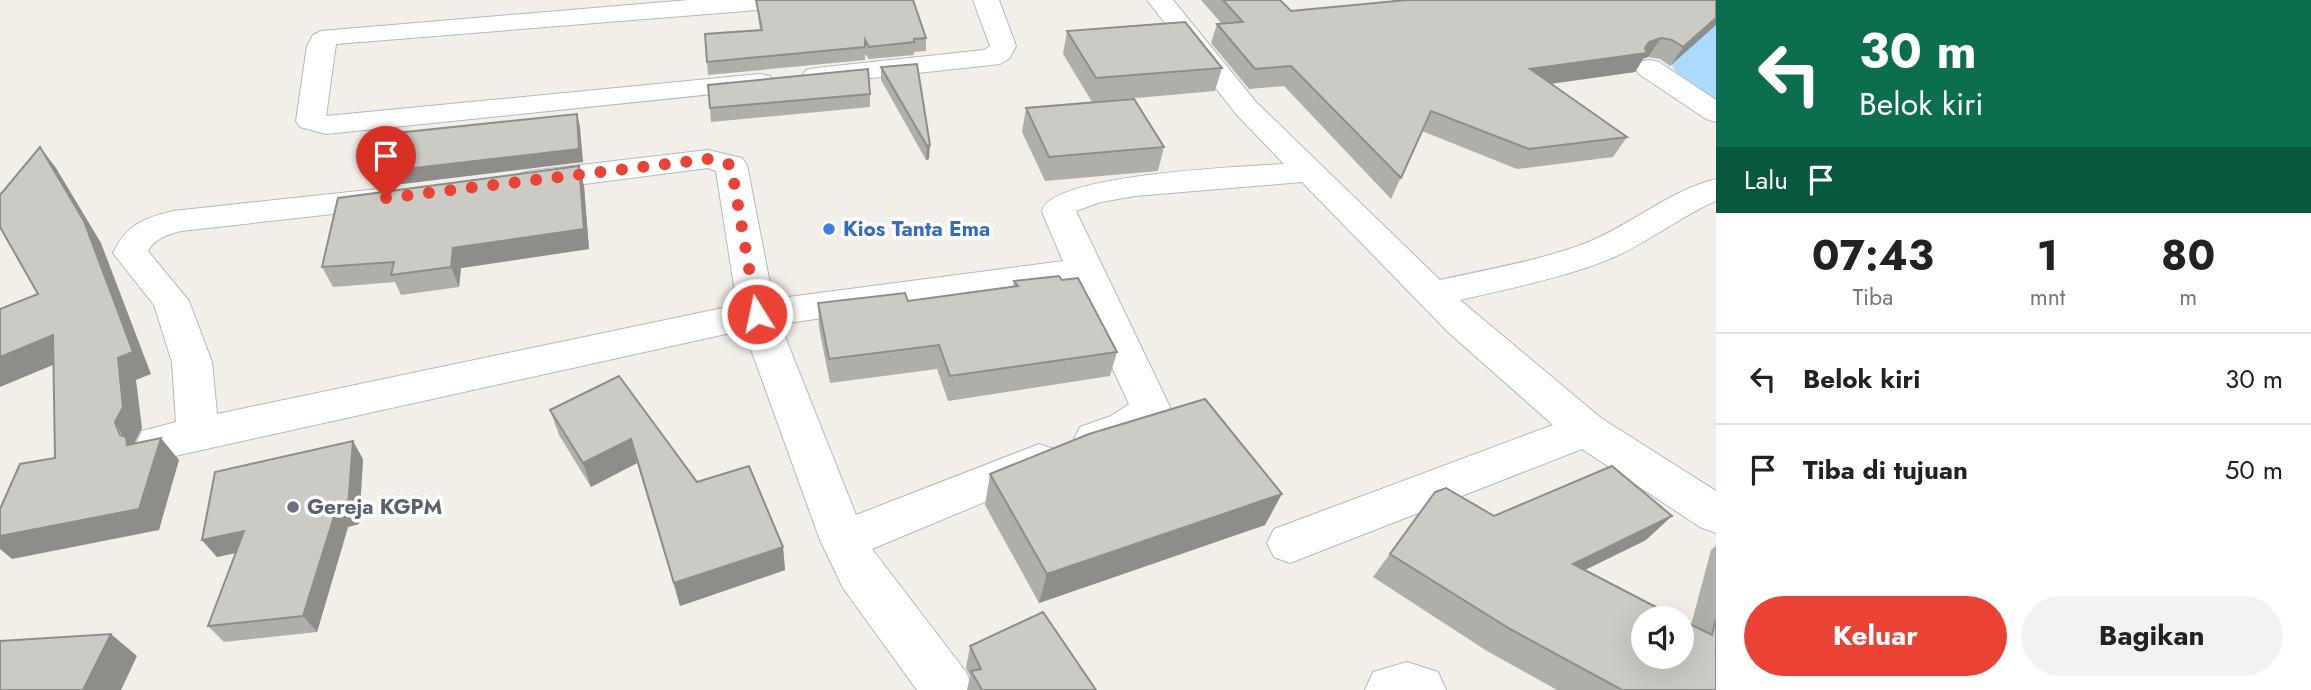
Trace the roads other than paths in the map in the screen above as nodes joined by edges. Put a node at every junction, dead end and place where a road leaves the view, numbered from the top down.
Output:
1 (782, 0) edge
2 (986, 0) edge
3 (1160, 0) edge
4 (1649, 68) edge
5 (1716, 113) edge
6 (1308, 172) junction
7 (500, 184) edge
8 (1716, 189) edge
9 (417, 195) edge
10 (1084, 270) junction
11 (1432, 294) junction
12 (757, 314) junction
13 (1586, 430) junction
14 (198, 435) junction
15 (157, 443) edge
16 (1716, 514) edge
17 (843, 540) junction
18 (1290, 543) dead end
19 (948, 690) edge
20 (1391, 690) edge
21 (1420, 690) edge

1 - 2 street
3 - 6 street
4 - 5 street
6 - 10 street
6 - 11 street
7 - 12 street
8 - 11 street
9 - 14 street
10 - 12 street
10 - 17 street
11 - 13 street
12 - 14 street
12 - 17 street
13 - 16 street
13 - 18 street
14 - 15 street
17 - 19 street
20 - 21 street

